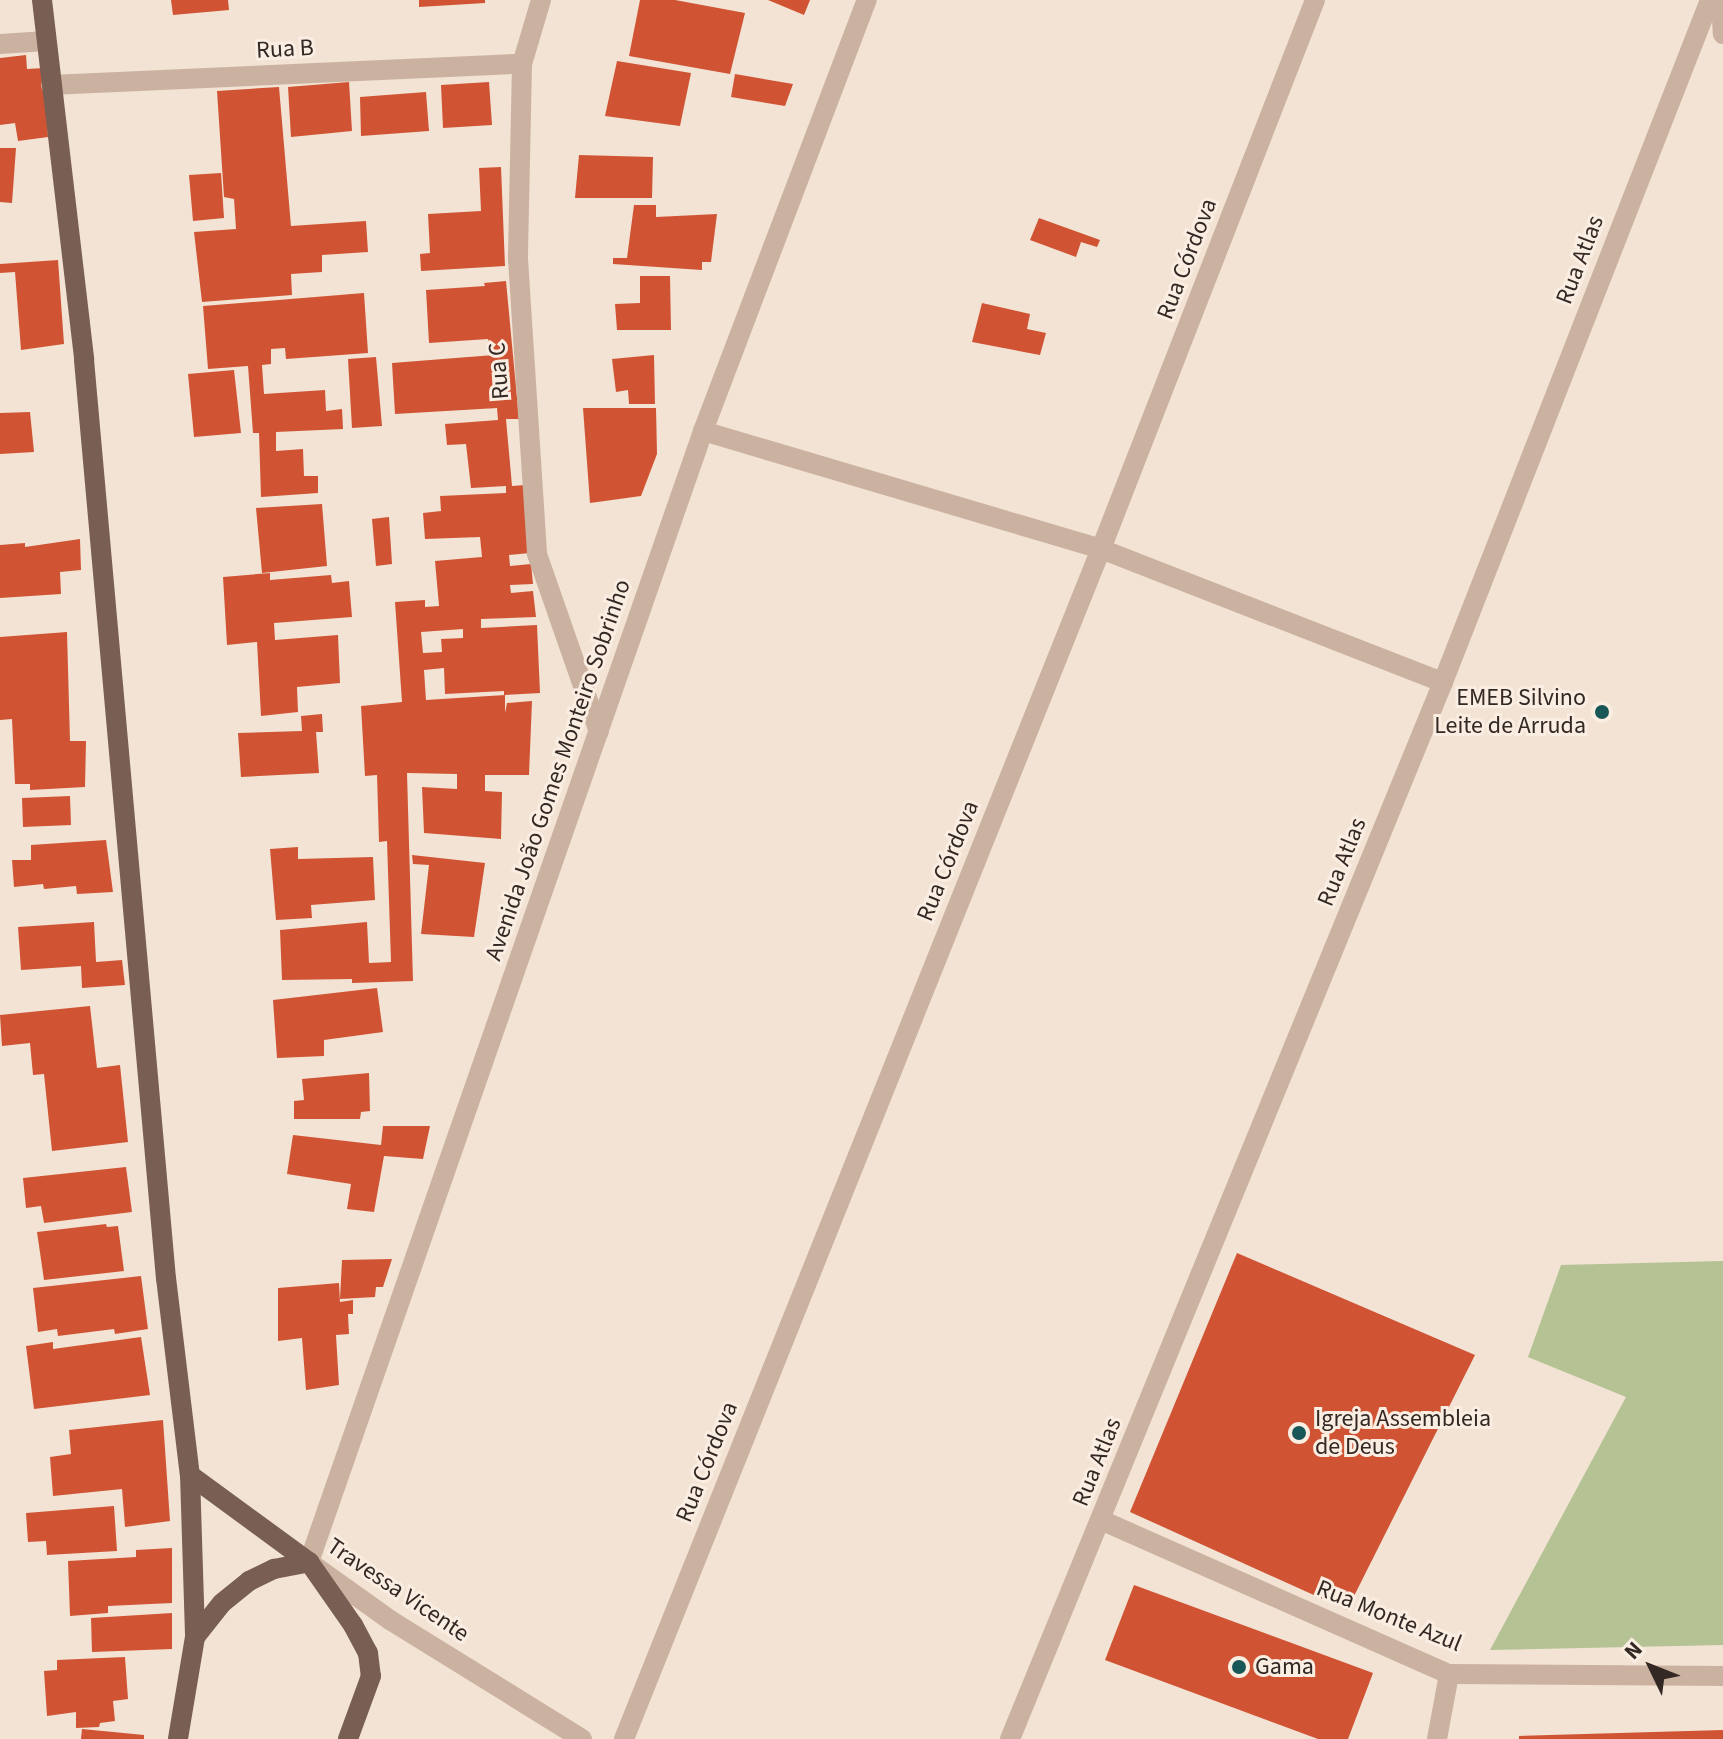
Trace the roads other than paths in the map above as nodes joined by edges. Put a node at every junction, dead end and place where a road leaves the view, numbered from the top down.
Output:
1 (42, 0) edge
2 (541, 0) edge
3 (867, 0) edge
4 (1315, 0) edge
5 (1710, 0) edge
6 (1721, 0) edge
7 (1723, 34) edge
8 (46, 41) junction
9 (0, 44) edge
10 (522, 64) junction
11 (51, 85) junction
12 (703, 431) junction
13 (1101, 549) junction
14 (1443, 682) junction
15 (599, 732) junction
16 (190, 1475) junction
17 (1101, 1520) junction
18 (309, 1562) junction
19 (195, 1637) junction
20 (1449, 1674) junction
21 (1723, 1676) edge
22 (178, 1739) edge
23 (348, 1739) edge
24 (582, 1739) edge
25 (624, 1739) edge
26 (1010, 1739) edge
27 (1437, 1739) edge

1 - 8 main road
2 - 10 street, Rua C
3 - 12 street, Avenida João Gomes Monteiro Sobrinho
4 - 13 street, Rua Córdova
5 - 14 street, Rua Atlas
6 - 7 street
8 - 9 street
8 - 11 main road
10 - 11 street, Rua B
10 - 15 street, Rua C
11 - 16 main road
12 - 13 street
12 - 15 street, Avenida João Gomes Monteiro Sobrinho
13 - 14 street
13 - 25 street, Rua Córdova
14 - 17 street, Rua Atlas
15 - 18 street, Avenida João Gomes Monteiro Sobrinho
16 - 18 main road, Travessa Vicente
16 - 19 main road
17 - 20 street, Rua Monte Azul
17 - 26 street, Rua Atlas
18 - 19 main road
18 - 23 main road
18 - 24 street, Travessa Vicente
19 - 22 main road
20 - 21 street, Rua Monte Azul
20 - 27 street

